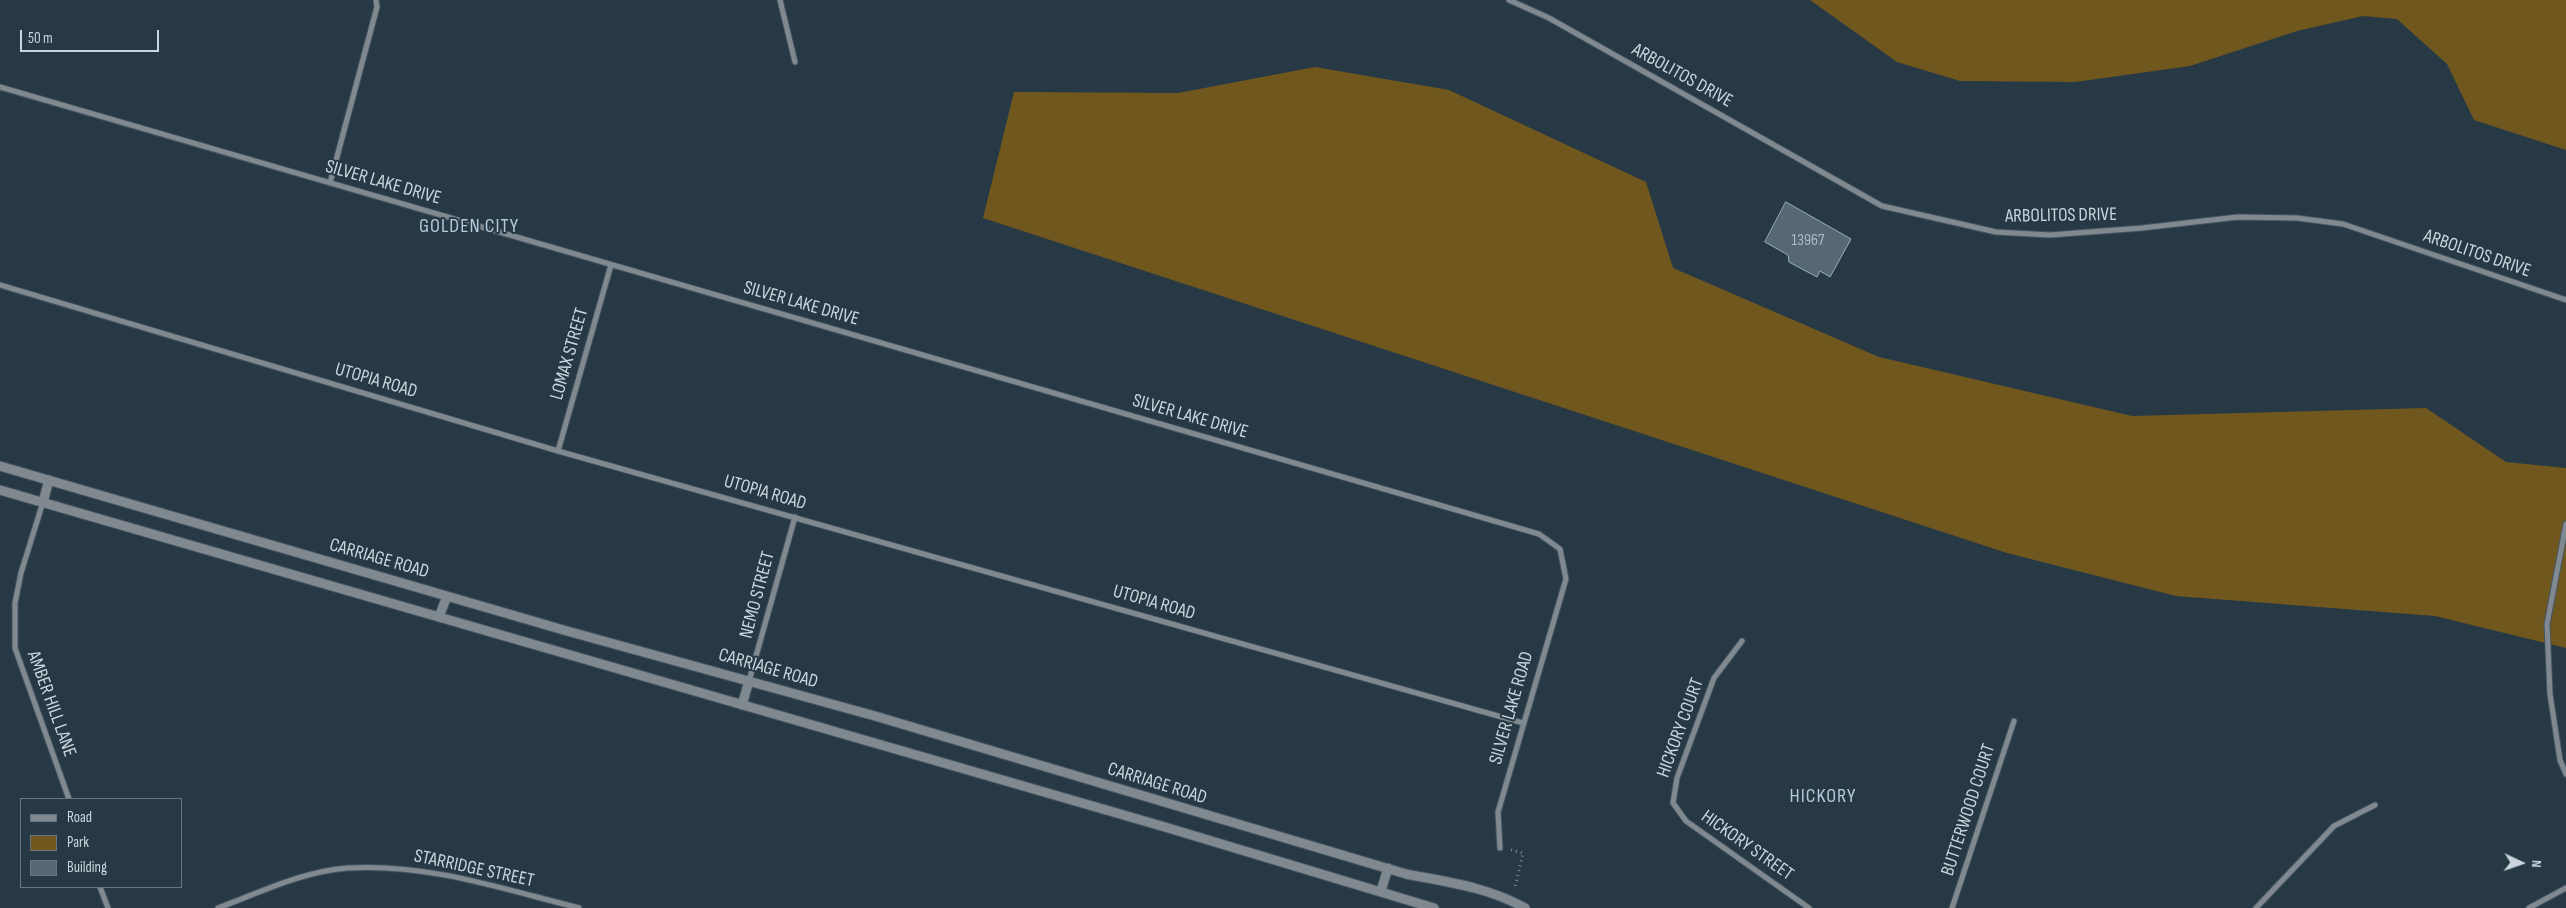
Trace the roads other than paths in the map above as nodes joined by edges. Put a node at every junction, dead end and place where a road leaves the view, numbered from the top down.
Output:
1 (376, 0) edge
2 (780, 0) edge
3 (1509, 0) edge
4 (795, 62) dead end
5 (0, 87) edge
6 (330, 183) junction
7 (611, 265) junction
8 (0, 285) edge
9 (2566, 300) edge
10 (558, 451) junction
11 (0, 466) edge
12 (48, 480) junction
13 (0, 490) edge
14 (43, 502) junction
15 (795, 516) junction
16 (2566, 524) edge
17 (1566, 579) joint
18 (447, 596) junction
19 (439, 617) junction
20 (1742, 641) dead end
21 (749, 681) junction
22 (742, 705) junction
23 (2014, 721) dead end
24 (1523, 723) junction
25 (2566, 774) edge
26 (69, 798) edge
27 (1673, 803) joint
28 (2375, 804) dead end
29 (1500, 848) road end
30 (1388, 868) junction
31 (100, 888) edge
32 (2566, 888) edge
33 (1382, 891) junction
34 (108, 908) edge
35 (218, 908) edge
36 (579, 908) edge
37 (1434, 908) edge
38 (1526, 908) edge
39 (1809, 908) edge
40 (1952, 908) edge
41 (2256, 908) edge
42 (2529, 908) edge

1 - 6 street
2 - 4 street
3 - 9 street, ARBOLITOS DRIVE
5 - 6 street, SILVER LAKE DRIVE
6 - 7 street, SILVER LAKE DRIVE
7 - 10 street, LOMAX STREET
7 - 17 street, SILVER LAKE DRIVE
8 - 10 street, UTOPIA ROAD
10 - 15 street, UTOPIA ROAD
11 - 12 street, CARRIAGE ROAD
12 - 14 street
12 - 18 street, CARRIAGE ROAD
13 - 14 street, CARRIAGE ROAD
14 - 19 street, CARRIAGE ROAD
14 - 26 street, AMBER HILL LANE
15 - 21 street, NEMO STREET
15 - 24 street, UTOPIA ROAD
16 - 25 street
17 - 24 street, SILVER LAKE ROAD
18 - 19 street
18 - 21 street, CARRIAGE ROAD
19 - 22 street, CARRIAGE ROAD
20 - 27 street, HICKORY COURT
21 - 22 street
21 - 30 street, CARRIAGE ROAD
22 - 33 street, CARRIAGE ROAD
23 - 40 street, BUTTERWOOD COURT
24 - 29 street, SILVER LAKE ROAD
27 - 39 street, HICKORY STREET
28 - 41 street
30 - 33 street
30 - 38 street, CARRIAGE ROAD
31 - 34 street
32 - 42 street
33 - 37 street, CARRIAGE ROAD
35 - 36 street, STARRIDGE STREET

